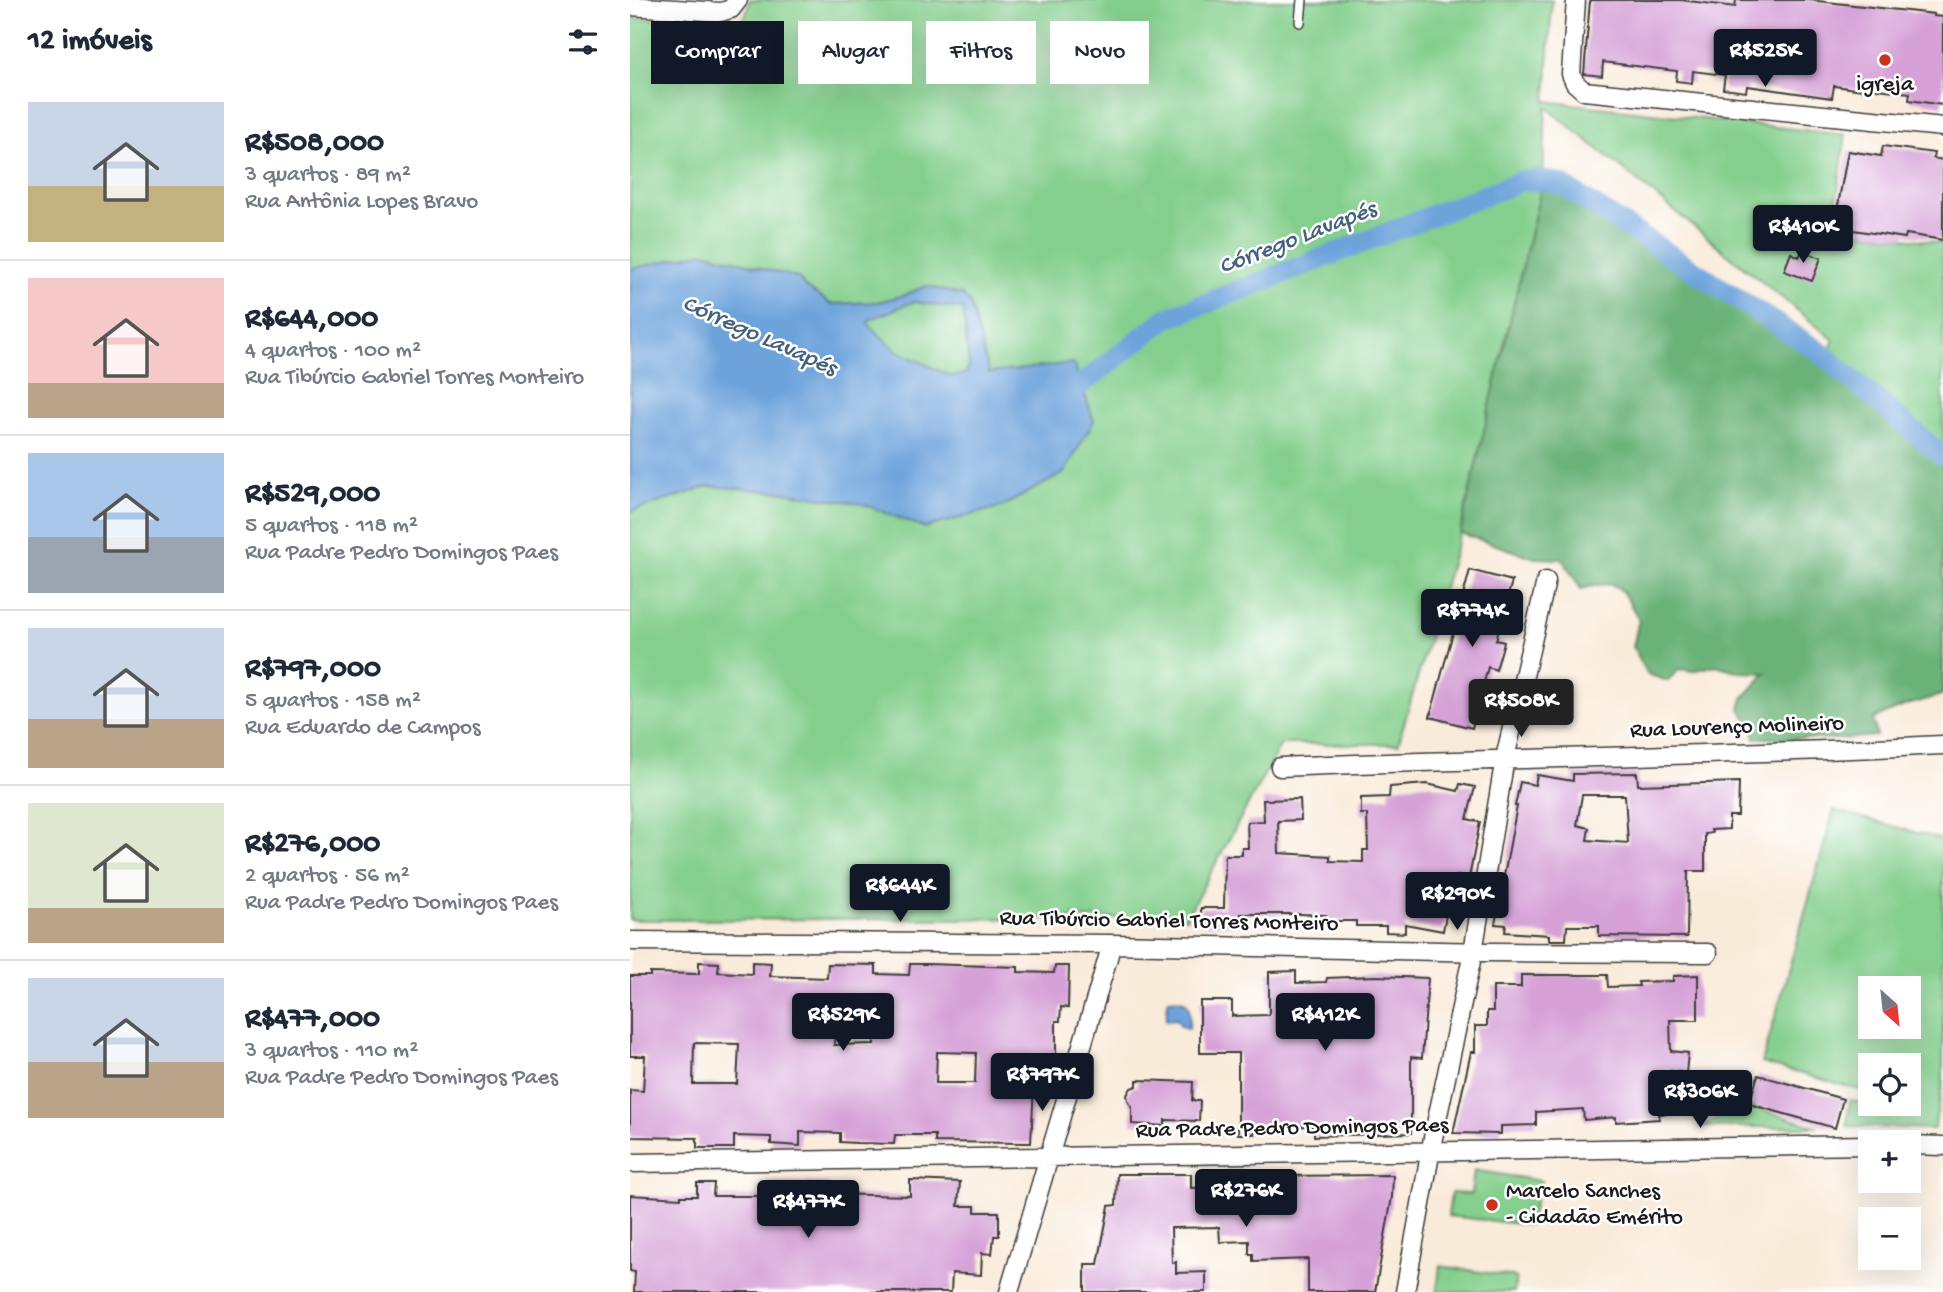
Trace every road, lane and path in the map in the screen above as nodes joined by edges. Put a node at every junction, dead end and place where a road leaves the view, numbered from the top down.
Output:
1 (1302, 0) edge
2 (1576, 0) edge
3 (734, 4) edge
4 (630, 6) edge
5 (1300, 22) dead end
6 (1943, 127) edge
7 (1546, 581) dead end
8 (1943, 745) edge
9 (1505, 758) junction
10 (1280, 767) dead end
11 (630, 941) edge
12 (1112, 944) junction
13 (1473, 952) junction
14 (1708, 953) dead end
15 (1858, 1145) edge
16 (1921, 1145) edge
17 (1943, 1146) edge
18 (1431, 1152) junction
19 (1049, 1157) junction
20 (630, 1163) edge
21 (1009, 1292) edge
22 (1405, 1292) edge

1 - 5 lane
2 - 6 street
3 - 4 street
7 - 9 street
8 - 9 street, Rua Lourenço Molineiro
9 - 10 street, Rua Lourenço Molineiro
9 - 13 street
11 - 12 street, Rua Tibúrcio Gabriel Torres Monteiro
12 - 13 street, Rua Tibúrcio Gabriel Torres Monteiro
12 - 19 street
13 - 14 street, Rua Tibúrcio Gabriel Torres Monteiro
13 - 18 street
15 - 18 street, Rua Padre Pedro Domingos Paes
16 - 17 street
18 - 19 street, Rua Padre Pedro Domingos Paes
18 - 22 street
19 - 20 street, Rua Padre Pedro Domingos Paes
19 - 21 street

